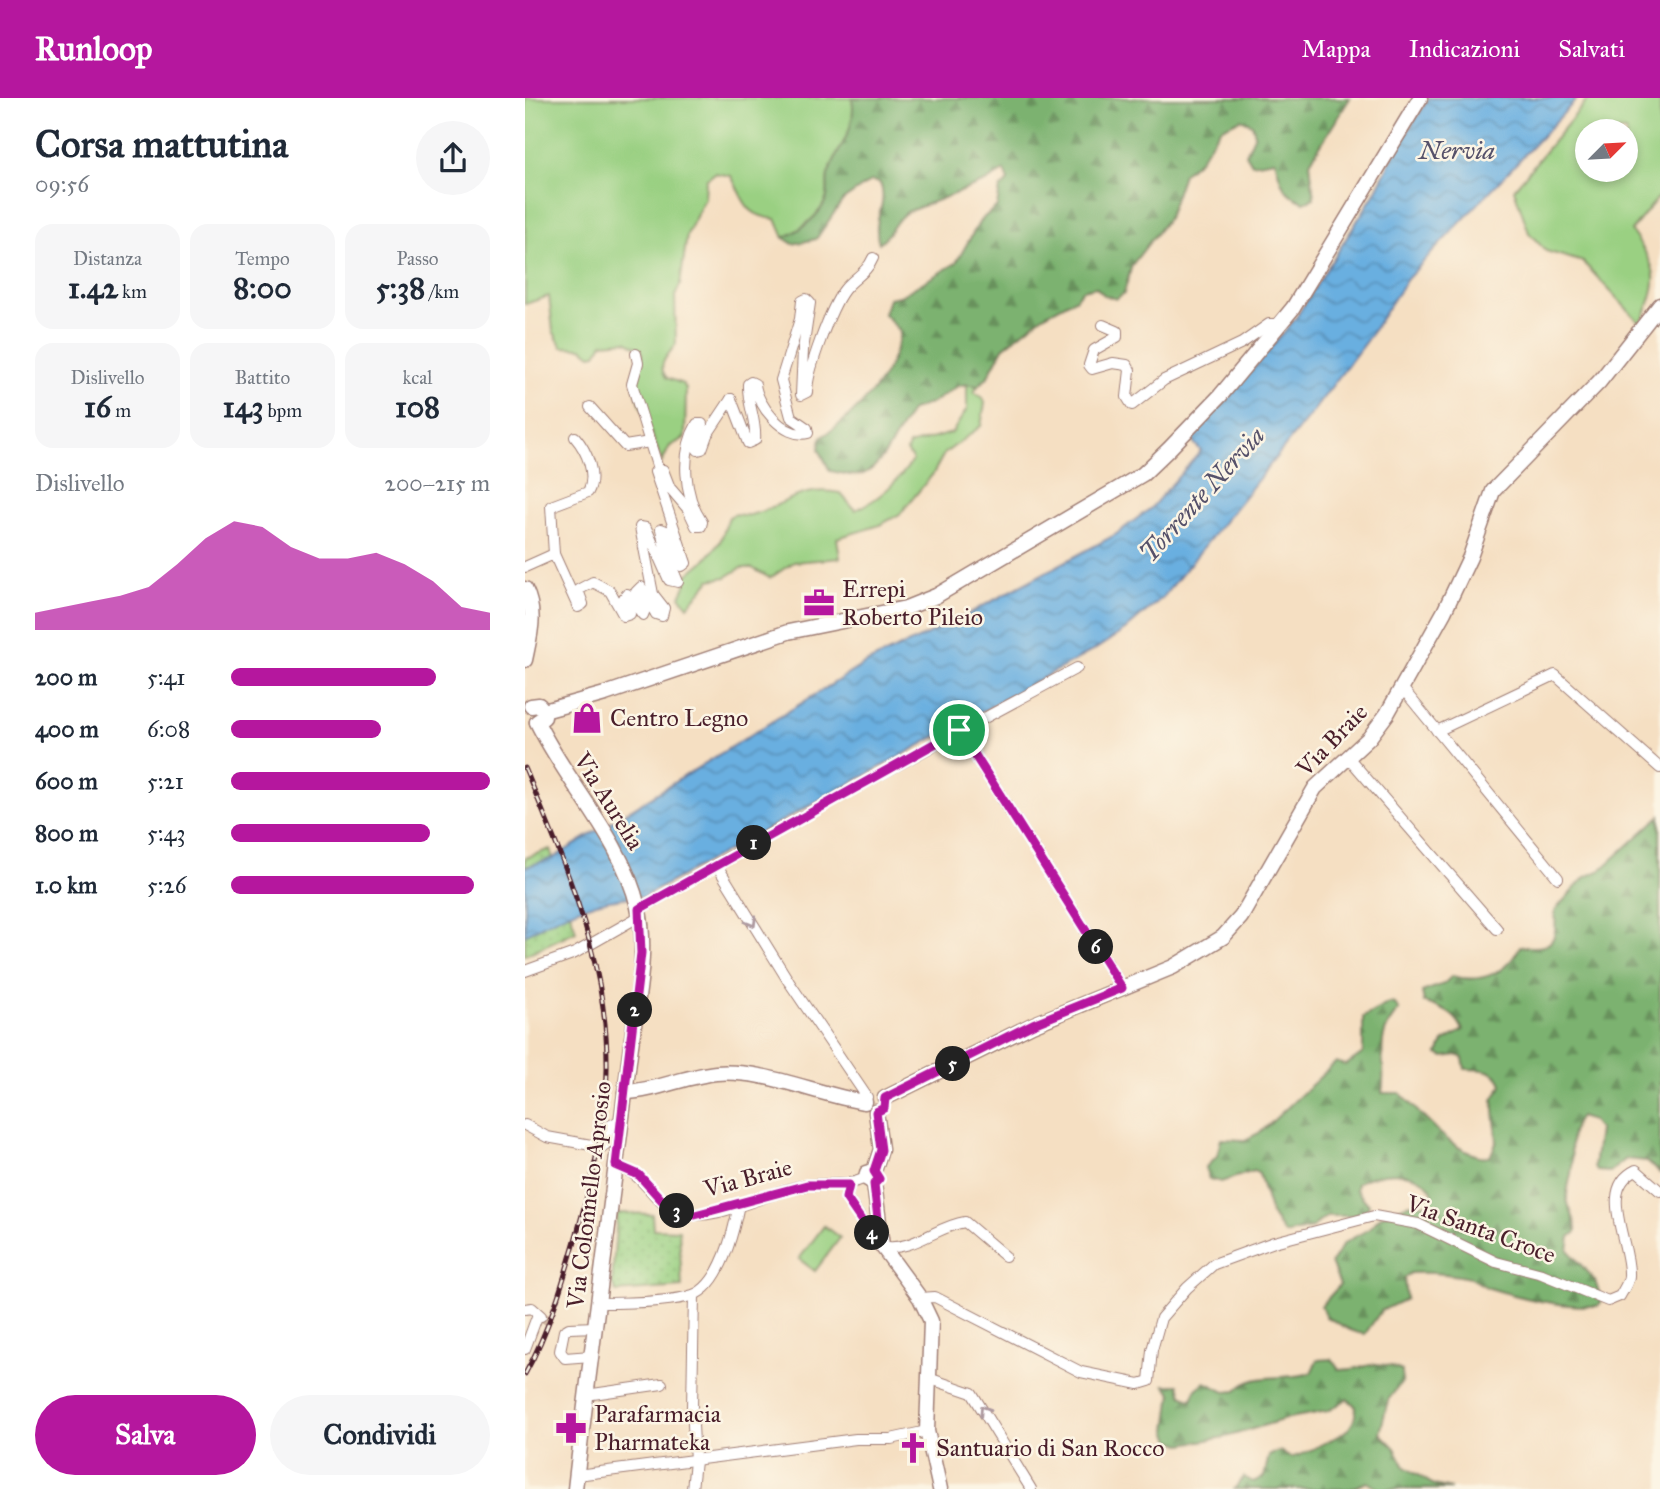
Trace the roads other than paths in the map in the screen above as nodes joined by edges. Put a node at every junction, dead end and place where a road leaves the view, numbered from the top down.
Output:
1 (1420, 98) edge
2 (873, 258) dead end
3 (1660, 305) edge
4 (1280, 324) junction
5 (1103, 325) dead end
6 (636, 354) dead end
7 (590, 407) dead end
8 (575, 437) dead end
9 (650, 442) junction
10 (657, 470) junction
11 (554, 554) junction
12 (525, 568) edge
13 (525, 589) edge
14 (525, 660) edge
15 (1076, 668) dead end
16 (1403, 689) junction
17 (536, 711) edge
18 (959, 730) junction
19 (1437, 731) junction
20 (1347, 756) junction
21 (1660, 768) edge
22 (716, 864) junction
23 (1558, 878) dead end
24 (639, 910) junction
25 (1497, 929) dead end
26 (525, 971) edge
27 (1122, 988) junction
28 (625, 1092) junction
29 (869, 1104) junction
30 (621, 1120) junction
31 (525, 1125) edge
32 (616, 1165) junction
33 (871, 1177) junction
34 (849, 1185) junction
35 (1660, 1191) edge
36 (739, 1204) junction
37 (881, 1241) junction
38 (1005, 1256) dead end
39 (694, 1295) junction
40 (920, 1298) junction
41 (599, 1303) junction
42 (525, 1310) edge
43 (555, 1324) tunnel mouth
44 (596, 1327) junction
45 (569, 1328) junction
46 (525, 1349) edge
47 (591, 1356) junction
48 (931, 1379) junction
49 (662, 1384) dead end
50 (586, 1395) junction
51 (927, 1431) junction
52 (694, 1442) junction
53 (695, 1461) junction
54 (679, 1463) junction
55 (576, 1482) edge
56 (692, 1489) edge
57 (940, 1489) edge
58 (1031, 1489) edge

1 - 4 main road
2 - 10 street
3 - 16 main road, Via Braie
4 - 5 street
4 - 17 main road
6 - 9 street
7 - 9 street
8 - 11 street
9 - 10 street
10 - 11 street
11 - 12 street
13 - 14 main road
15 - 18 street
16 - 19 street
16 - 20 main road, Via Braie
17 - 24 main road, Via Aurelia
18 - 22 street
18 - 27 street
19 - 21 street
19 - 23 street
20 - 25 street
20 - 27 main road, Via Braie
22 - 24 street
22 -> 29 street
24 - 26 street
24 - 28 main road, Via Colonnello Aprosio
27 - 29 main road, Via Braie
28 - 29 main road
28 - 30 main road, Via Colonnello Aprosio
29 - 33 main road
30 - 31 street
30 - 32 main road, Via Colonnello Aprosio
32 - 36 street, Via Braie
32 - 41 main road, Via Colonnello Aprosio
33 - 34 street, Via Braie
33 - 37 main road
34 - 36 street, Via Braie
34 - 37 street
35 - 40 street, Via Santa Croce
36 - 39 street
37 - 38 street
37 - 40 main road
39 - 41 street
39 - 52 street
40 - 48 main road
41 - 44 main road, Via Colonnello Aprosio
42 - 46 street
43 - 45 street
44 - 45 street
44 - 47 main road, Via Colonnello Aprosio
45 - 47 street
47 - 50 main road, Via Colonnello Aprosio
48 - 51 main road
58 -> 48 street
49 - 50 street
50 - 55 main road, Via Colonnello Aprosio
51 - 53 street
51 - 57 main road
52 - 53 street
52 - 54 street
53 - 54 street
53 - 56 street
54 - 55 street

